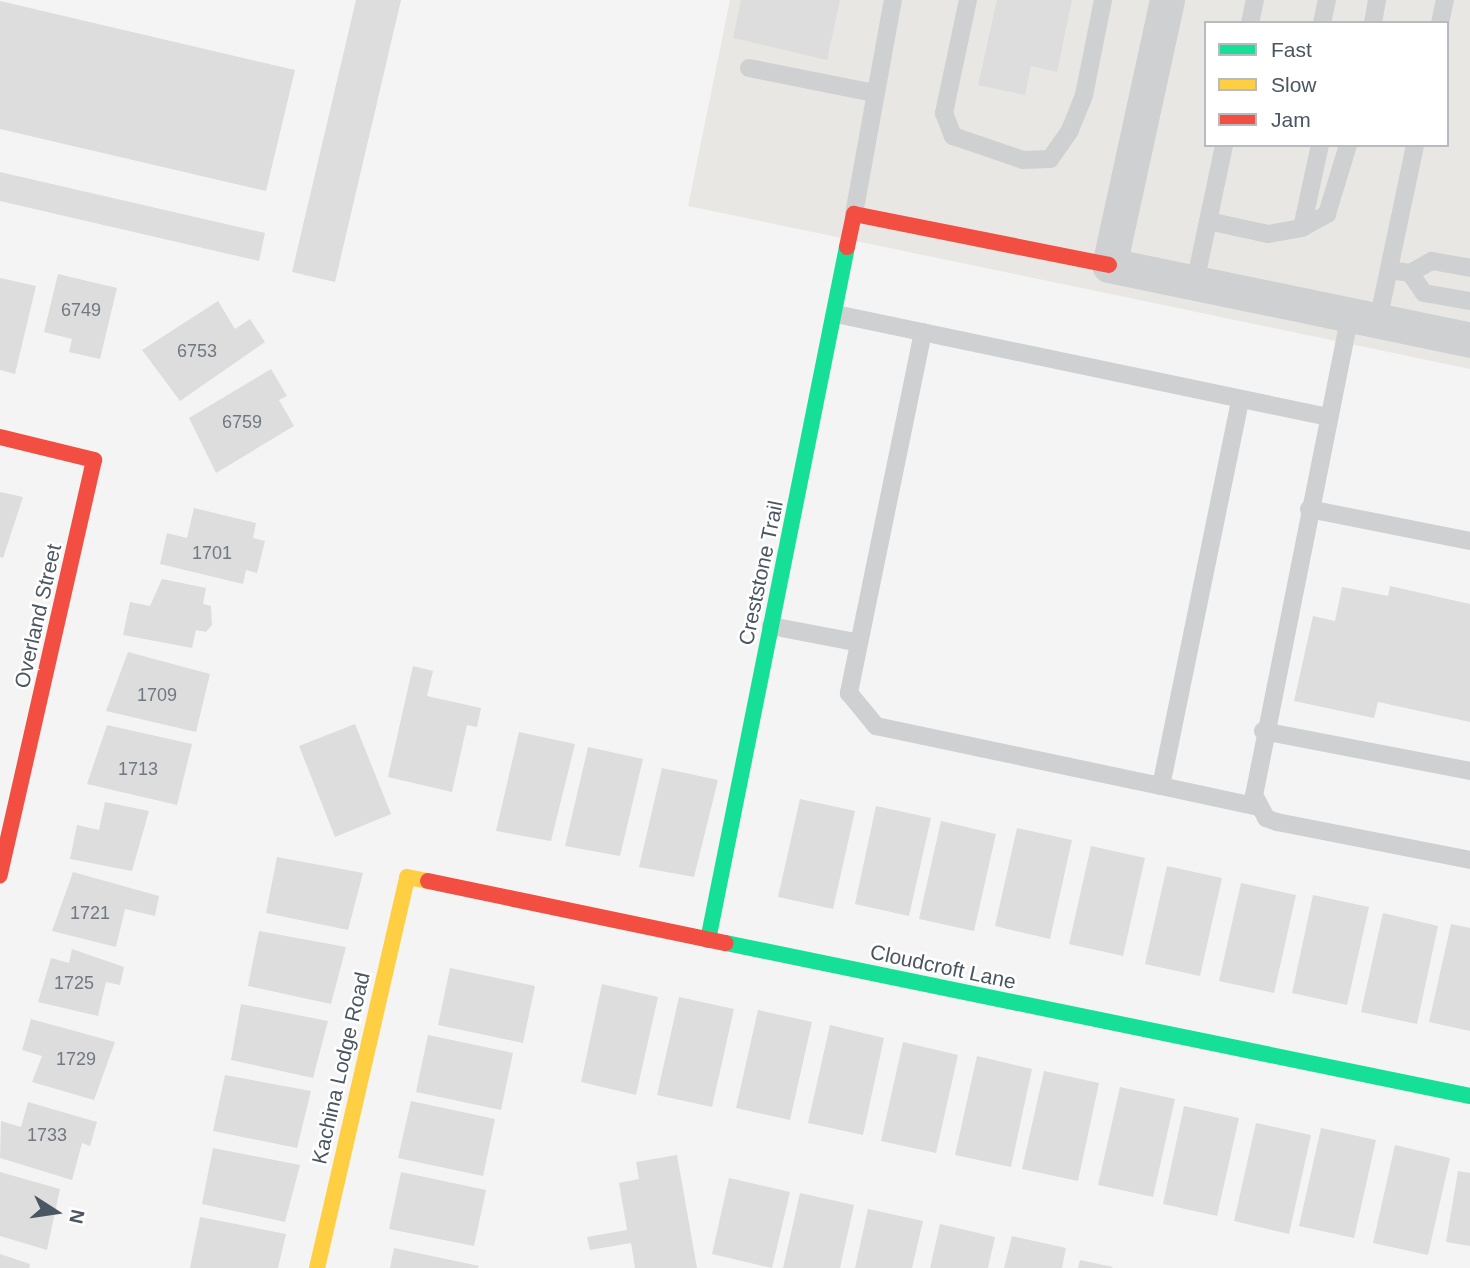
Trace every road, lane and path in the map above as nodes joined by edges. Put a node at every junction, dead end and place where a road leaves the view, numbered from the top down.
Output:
1 (893, 0) edge
2 (968, 0) edge
3 (1103, 0) edge
4 (1167, 0) edge
5 (1255, 0) edge
6 (1327, 0) edge
7 (1377, 0) edge
8 (1445, 0) edge
9 (1250, 21) edge
10 (1322, 21) edge
11 (1373, 21) edge
12 (1440, 21) edge
13 (749, 68) dead end
14 (874, 93) junction
15 (1224, 147) edge
16 (1320, 147) edge
17 (1347, 147) edge
18 (1415, 147) edge
19 (854, 214) junction
20 (1208, 221) junction
21 (1302, 228) junction
22 (1109, 265) junction
23 (1470, 268) edge
24 (1389, 270) junction
25 (1410, 273) junction
26 (1195, 282) junction
27 (1470, 301) edge
28 (835, 314) junction
29 (1364, 318) junction
30 (923, 332) junction
31 (1470, 340) edge
32 (1240, 400) junction
33 (1328, 417) junction
34 (0, 437) edge
35 (1309, 509) junction
36 (1470, 541) edge
37 (771, 626) junction
38 (855, 642) junction
39 (1263, 731) junction
40 (1470, 771) edge
41 (1161, 786) junction
42 (1259, 807) junction
43 (1470, 860) edge
44 (0, 875) edge
45 (407, 877) joint
46 (708, 940) junction
47 (1470, 1096) edge
48 (317, 1268) edge

1 - 14 lane
2 - 3 lane
4 - 22 street
5 - 9 lane
6 - 10 lane
7 - 11 lane
8 - 12 lane
13 - 14 lane
14 - 19 lane
15 - 20 lane
16 - 21 lane
17 - 21 lane
18 - 24 lane
19 - 22 street
19 - 28 street, Creststone Trail
20 - 21 lane
20 - 26 lane
22 - 26 street
23 - 25 lane
24 - 25 lane
24 - 29 lane
25 - 27 lane
26 - 29 street
28 - 30 lane
28 - 37 street, Creststone Trail
29 - 31 street
29 - 33 lane
30 - 32 lane
30 - 38 lane
32 - 33 lane
32 - 41 lane
33 - 35 lane
34 - 44 street, Overland Street
35 - 36 lane
35 - 39 lane
37 - 38 lane
37 - 46 street, Creststone Trail
38 - 41 lane
39 - 40 lane
39 - 42 lane
41 - 42 lane
42 - 43 lane
45 - 46 street, Cloudcroft Lane
45 - 48 street, Kachina Lodge Road
46 - 47 street, Cloudcroft Lane

